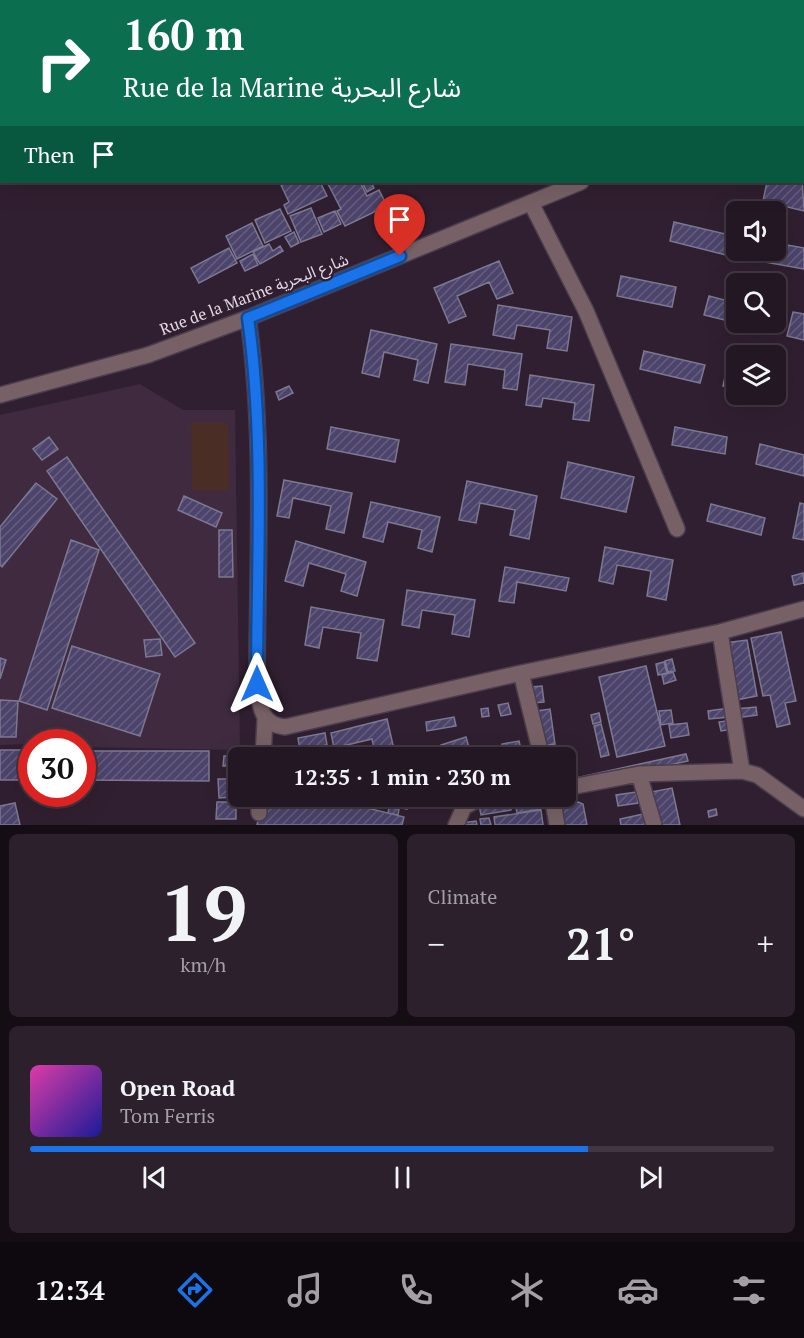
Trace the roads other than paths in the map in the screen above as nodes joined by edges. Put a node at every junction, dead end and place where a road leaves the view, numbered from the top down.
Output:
1 (579, 183) edge
2 (531, 203) junction
3 (248, 318) junction
4 (0, 395) edge
5 (677, 529) dead end
6 (804, 609) edge
7 (720, 632) junction
8 (520, 673) junction
9 (265, 720) junction
10 (263, 747) edge
11 (539, 747) edge
12 (742, 771) junction
13 (639, 774) junction
14 (576, 786) edge
15 (259, 807) edge
16 (464, 807) edge
17 (554, 807) edge
18 (804, 809) edge
19 (259, 813) dead end
20 (456, 825) edge
21 (557, 825) edge
22 (654, 825) edge

1 - 2 street, Rue de la Marine شارع البحرية
2 - 3 street, Rue de la Marine شارع البحرية
2 - 5 street
3 - 4 street, Rue de la Marine شارع البحرية
3 - 9 street
6 - 7 street
7 - 8 street
7 - 12 street
8 - 9 street
8 - 11 street
9 - 10 street
12 - 13 street
12 - 18 street
13 - 14 street
13 - 22 street
15 - 19 street
16 - 20 street
17 - 21 street

